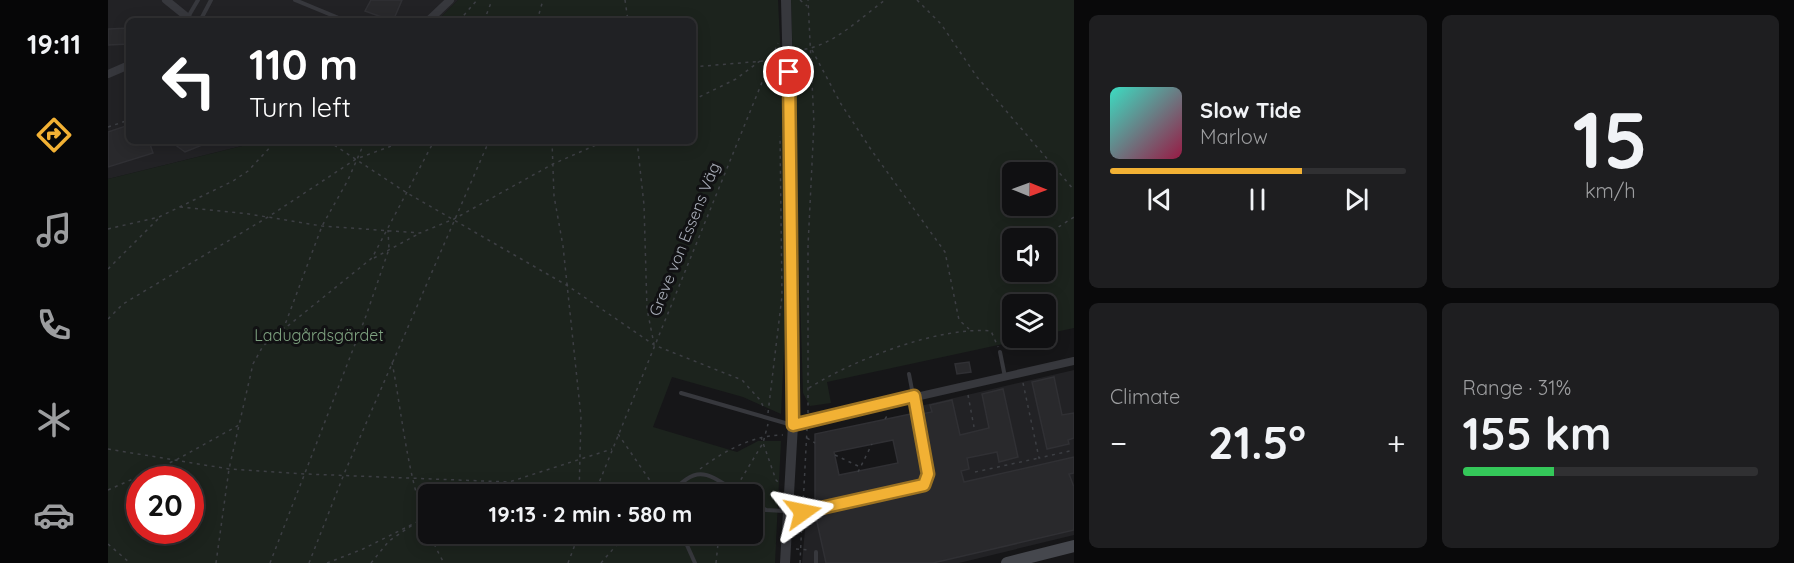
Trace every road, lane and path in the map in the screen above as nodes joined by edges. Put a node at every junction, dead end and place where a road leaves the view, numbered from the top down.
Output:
1 (166, 0) edge
2 (198, 0) edge
3 (211, 0) edge
4 (295, 0) edge
5 (450, 0) edge
6 (477, 0) edge
7 (492, 0) edge
8 (543, 0) edge
9 (626, 0) edge
10 (786, 0) edge
11 (800, 0) edge
12 (808, 0) edge
13 (885, 0) edge
14 (916, 0) edge
15 (808, 7) junction
16 (189, 18) edge
17 (193, 18) edge
18 (194, 18) edge
19 (339, 18) edge
20 (431, 18) edge
21 (462, 18) edge
22 (485, 18) edge
23 (538, 18) edge
24 (628, 18) edge
25 (795, 50) dead end
26 (812, 50) junction
27 (778, 51) junction
28 (783, 51) dead end
29 (771, 55) junction
30 (761, 60) junction
31 (778, 63) dead end
32 (126, 66) edge
33 (696, 67) edge
34 (108, 74) edge
35 (696, 99) edge
36 (126, 121) edge
37 (108, 127) edge
38 (779, 131) dead end
39 (273, 144) edge
40 (333, 144) edge
41 (363, 144) edge
42 (397, 144) edge
43 (432, 144) edge
44 (488, 144) edge
45 (552, 144) edge
46 (598, 144) edge
47 (637, 144) edge
48 (356, 159) junction
49 (553, 164) junction
50 (1074, 190) edge
51 (407, 193) junction
52 (180, 207) junction
53 (159, 217) junction
54 (268, 217) junction
55 (1074, 217) edge
56 (454, 219) junction
57 (322, 226) junction
58 (108, 229) edge
59 (388, 229) junction
60 (1056, 229) edge
61 (420, 233) junction
62 (389, 249) junction
63 (372, 258) junction
64 (108, 269) edge
65 (568, 286) junction
66 (108, 319) edge
67 (969, 329) junction
68 (282, 331) junction
69 (654, 345) junction
70 (1000, 352) joint
71 (1074, 361) edge
72 (392, 362) junction
73 (1021, 373) junction
74 (909, 374) dead end
75 (1005, 377) junction
76 (966, 385) junction
77 (808, 389) junction
78 (681, 393) dead end
79 (914, 396) junction
80 (808, 408) dead end
81 (889, 413) dead end
82 (768, 418) junction
83 (885, 419) dead end
84 (239, 425) junction
85 (793, 425) junction
86 (974, 427) dead end
87 (618, 433) junction
88 (766, 435) junction
89 (783, 435) dead end
90 (760, 436) junction
91 (763, 442) junction
92 (815, 443) dead end
93 (872, 444) dead end
94 (108, 449) edge
95 (612, 449) junction
96 (1074, 450) edge
97 (835, 455) dead end
98 (1039, 458) junction
99 (176, 460) junction
100 (580, 461) junction
101 (860, 467) junction
102 (229, 469) junction
103 (858, 472) dead end
104 (975, 472) dead end
105 (695, 473) junction
106 (306, 474) junction
107 (344, 474) junction
108 (412, 478) junction
109 (508, 482) junction
110 (504, 484) edge
111 (579, 484) edge
112 (598, 484) edge
113 (653, 484) edge
114 (682, 484) edge
115 (725, 484) edge
116 (739, 484) edge
117 (781, 484) dead end
118 (108, 490) edge
119 (418, 500) edge
120 (763, 508) edge
121 (789, 511) junction
122 (803, 512) junction
123 (418, 522) edge
124 (418, 522) edge
125 (108, 544) edge
126 (435, 544) edge
127 (575, 544) edge
128 (617, 544) edge
129 (686, 544) edge
130 (718, 544) edge
131 (1074, 546) edge
132 (796, 549) dead end
133 (801, 549) junction
134 (810, 550) dead end
135 (816, 552) dead end
136 (130, 563) edge
137 (216, 563) edge
138 (270, 563) edge
139 (309, 563) edge
140 (327, 563) edge
141 (371, 563) edge
142 (444, 563) edge
143 (568, 563) edge
144 (601, 563) edge
145 (694, 563) edge
146 (716, 563) edge
147 (785, 563) edge
148 (800, 563) edge
149 (816, 563) edge
150 (1007, 563) edge

1 - 16 street
2 - 17 lane
3 - 18 lane
4 - 19 lane
5 - 20 street
6 - 21 path
7 - 22 path
8 - 23 path
9 - 24 path
10 - 85 street
11 - 15 path
12 - 15 path
13 - 26 path
14 - 50 path
15 - 26 path
25 - 26 path
26 - 67 path
26 - 77 path
27 - 28 path
27 - 29 path
27 - 31 path
29 - 30 path
29 - 69 path, Greve von Essens Väg
30 - 33 path
30 - 35 path
32 - 34 street
36 - 37 path
38 - 82 path
39 - 52 path
40 - 48 path
41 - 48 path
42 - 48 path
43 - 51 path
44 - 56 path
45 - 49 path
46 - 49 path
47 - 69 path
48 - 51 path
48 - 54 path
48 - 57 path
49 - 56 path
49 - 65 path
51 - 56 path
51 - 59 path
52 - 53 path
52 - 54 path
53 - 58 path
53 - 64 path
54 - 57 path
54 - 66 path
55 - 60 path
56 - 61 path
56 - 65 path
56 - 72 path
57 - 59 path
57 - 68 path
59 - 61 path
59 - 62 path
59 - 63 path
61 - 62 path
62 - 63 path
62 - 106 path
63 - 68 path
65 - 69 path
65 - 100 path
67 - 70 path
67 - 77 path
68 - 84 path
69 - 82 path
69 - 87 path, Greve von Essens Väg
70 - 75 lane
71 - 73 street
72 - 107 path
72 - 108 path
73 - 75 street
73 - 98 path
74 - 79 lane
75 - 76 street
76 - 79 street
76 - 86 path
77 - 80 path
78 - 82 lane
79 - 85 street
79 - 122 lane
81 - 83 path
82 - 85 lane
82 - 88 path
84 - 99 path
84 - 102 path
85 - 121 street
87 - 95 path, Greve von Essens Väg
87 - 113 path
88 - 89 path
88 - 90 path
88 - 91 path
90 - 91 path
90 - 105 path
91 - 116 path
91 - 117 path
92 - 122 path
93 - 101 path
94 - 99 path
95 - 100 path
95 - 112 path, Greve von Essens Väg
96 - 98 path
97 - 101 path
98 - 104 path
99 - 102 path
99 - 118 path
100 - 109 path
100 - 111 path
101 - 103 path
102 - 106 path
102 - 137 path
105 - 114 lane
105 - 115 lane
106 - 107 path
106 - 138 path
107 - 108 path
107 - 139 path
108 - 109 path
108 - 119 path
109 - 110 path
120 - 121 lane
121 - 122 lane
121 - 147 street
122 - 133 path
123 - 140 path
124 - 141 path
125 - 136 path
126 - 142 path
127 - 143 path
128 - 144 path
129 - 145 lane
130 - 146 path
131 - 150 main road
132 - 133 path
133 - 134 path
133 - 148 path
135 - 149 lane

